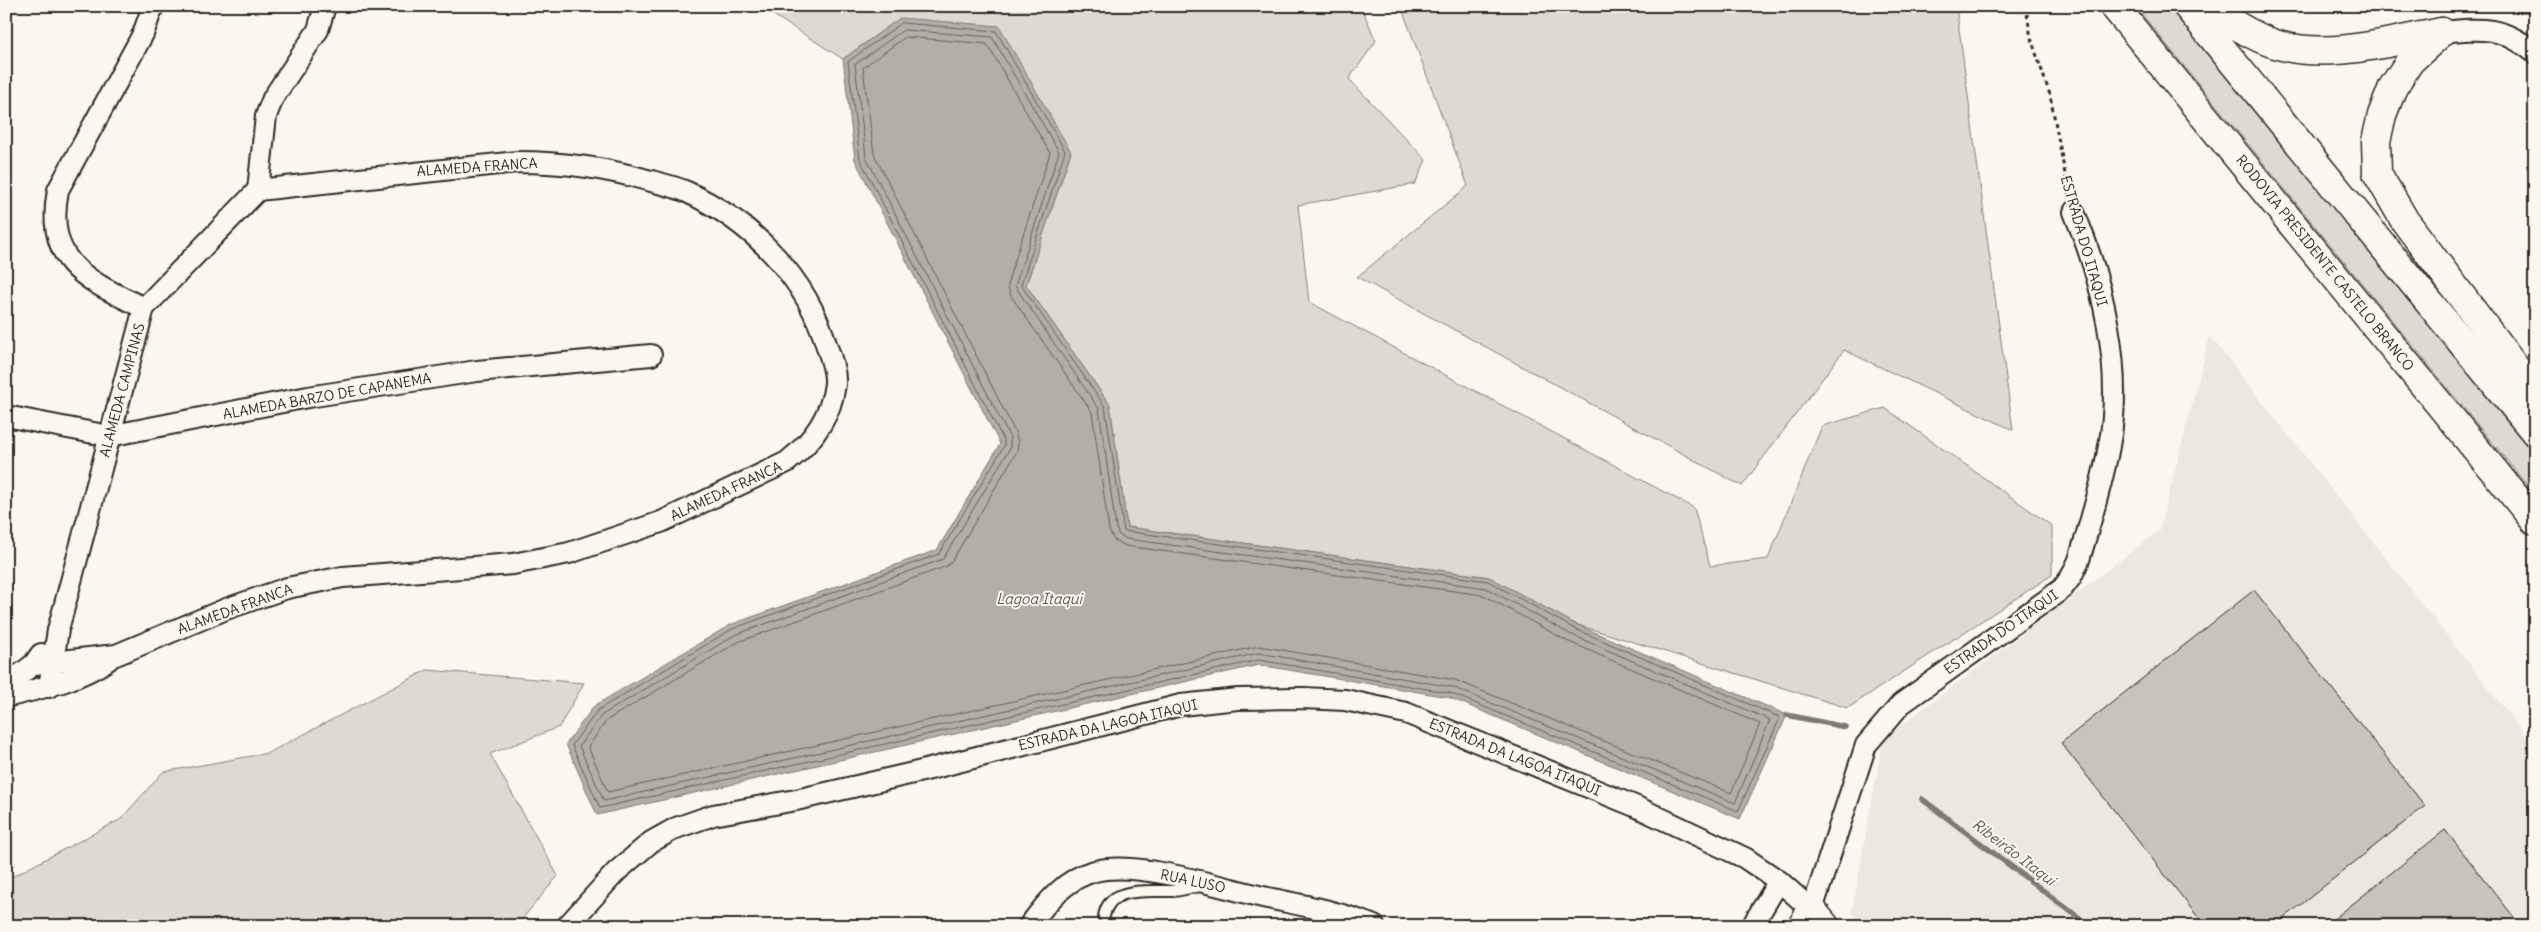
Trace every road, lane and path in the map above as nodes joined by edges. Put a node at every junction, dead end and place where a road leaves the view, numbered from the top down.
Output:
1 (153, 6) edge
2 (325, 6) edge
3 (2114, 6) edge
4 (2187, 6) edge
5 (2204, 6) edge
6 (2027, 14) dead end
7 (2442, 32) junction
8 (2535, 53) edge
9 (258, 190) junction
10 (2074, 212) joint
11 (144, 308) junction
12 (651, 355) dead end
13 (2535, 394) edge
14 (6, 416) edge
15 (2535, 432) edge
16 (109, 436) junction
17 (2535, 521) edge
18 (58, 630) junction
19 (116, 655) junction
20 (55, 662) junction
21 (34, 664) junction
22 (6, 685) edge
23 (49, 687) junction
24 (6, 697) edge
25 (1780, 881) junction
26 (1211, 884) junction
27 (1104, 917) dead end
28 (1813, 921) edge
29 (567, 926) edge
30 (1029, 926) edge
31 (1374, 926) edge
32 (1752, 926) edge

1 - 11 street
2 - 9 street
3 - 17 highway, RODOVIA PRESIDENTE CASTELO BRANCO
4 - 15 highway
5 - 7 highway
6 - 10 path, ESTRADA DO ITAQUI
7 - 8 street
7 - 13 highway
9 - 11 street, ALAMEDA CAMPINAS
9 - 19 street, ALAMEDA FRANCA
10 - 28 street, ESTRADA DO ITAQUI
11 - 16 street, ALAMEDA CAMPINAS
12 - 16 street, ALAMEDA BARZO DE CAPANEMA
14 - 16 street, ALAMEDA BARZO DE CAPANEMA
16 - 18 street, ALAMEDA CAMPINAS
18 - 20 street
18 - 21 street
19 - 20 street, ALAMEDA FRANCA
19 - 23 street
20 - 21 street, ALAMEDA FRANCA
20 - 23 street
21 - 22 street
23 - 24 street
25 - 28 street, ESTRADA DA LAGOA ITAQUI
25 - 29 street, ESTRADA DA LAGOA ITAQUI
25 - 32 street
26 - 27 lane
26 - 30 street, RUA LUSO
26 - 31 street, RUA LUSO

